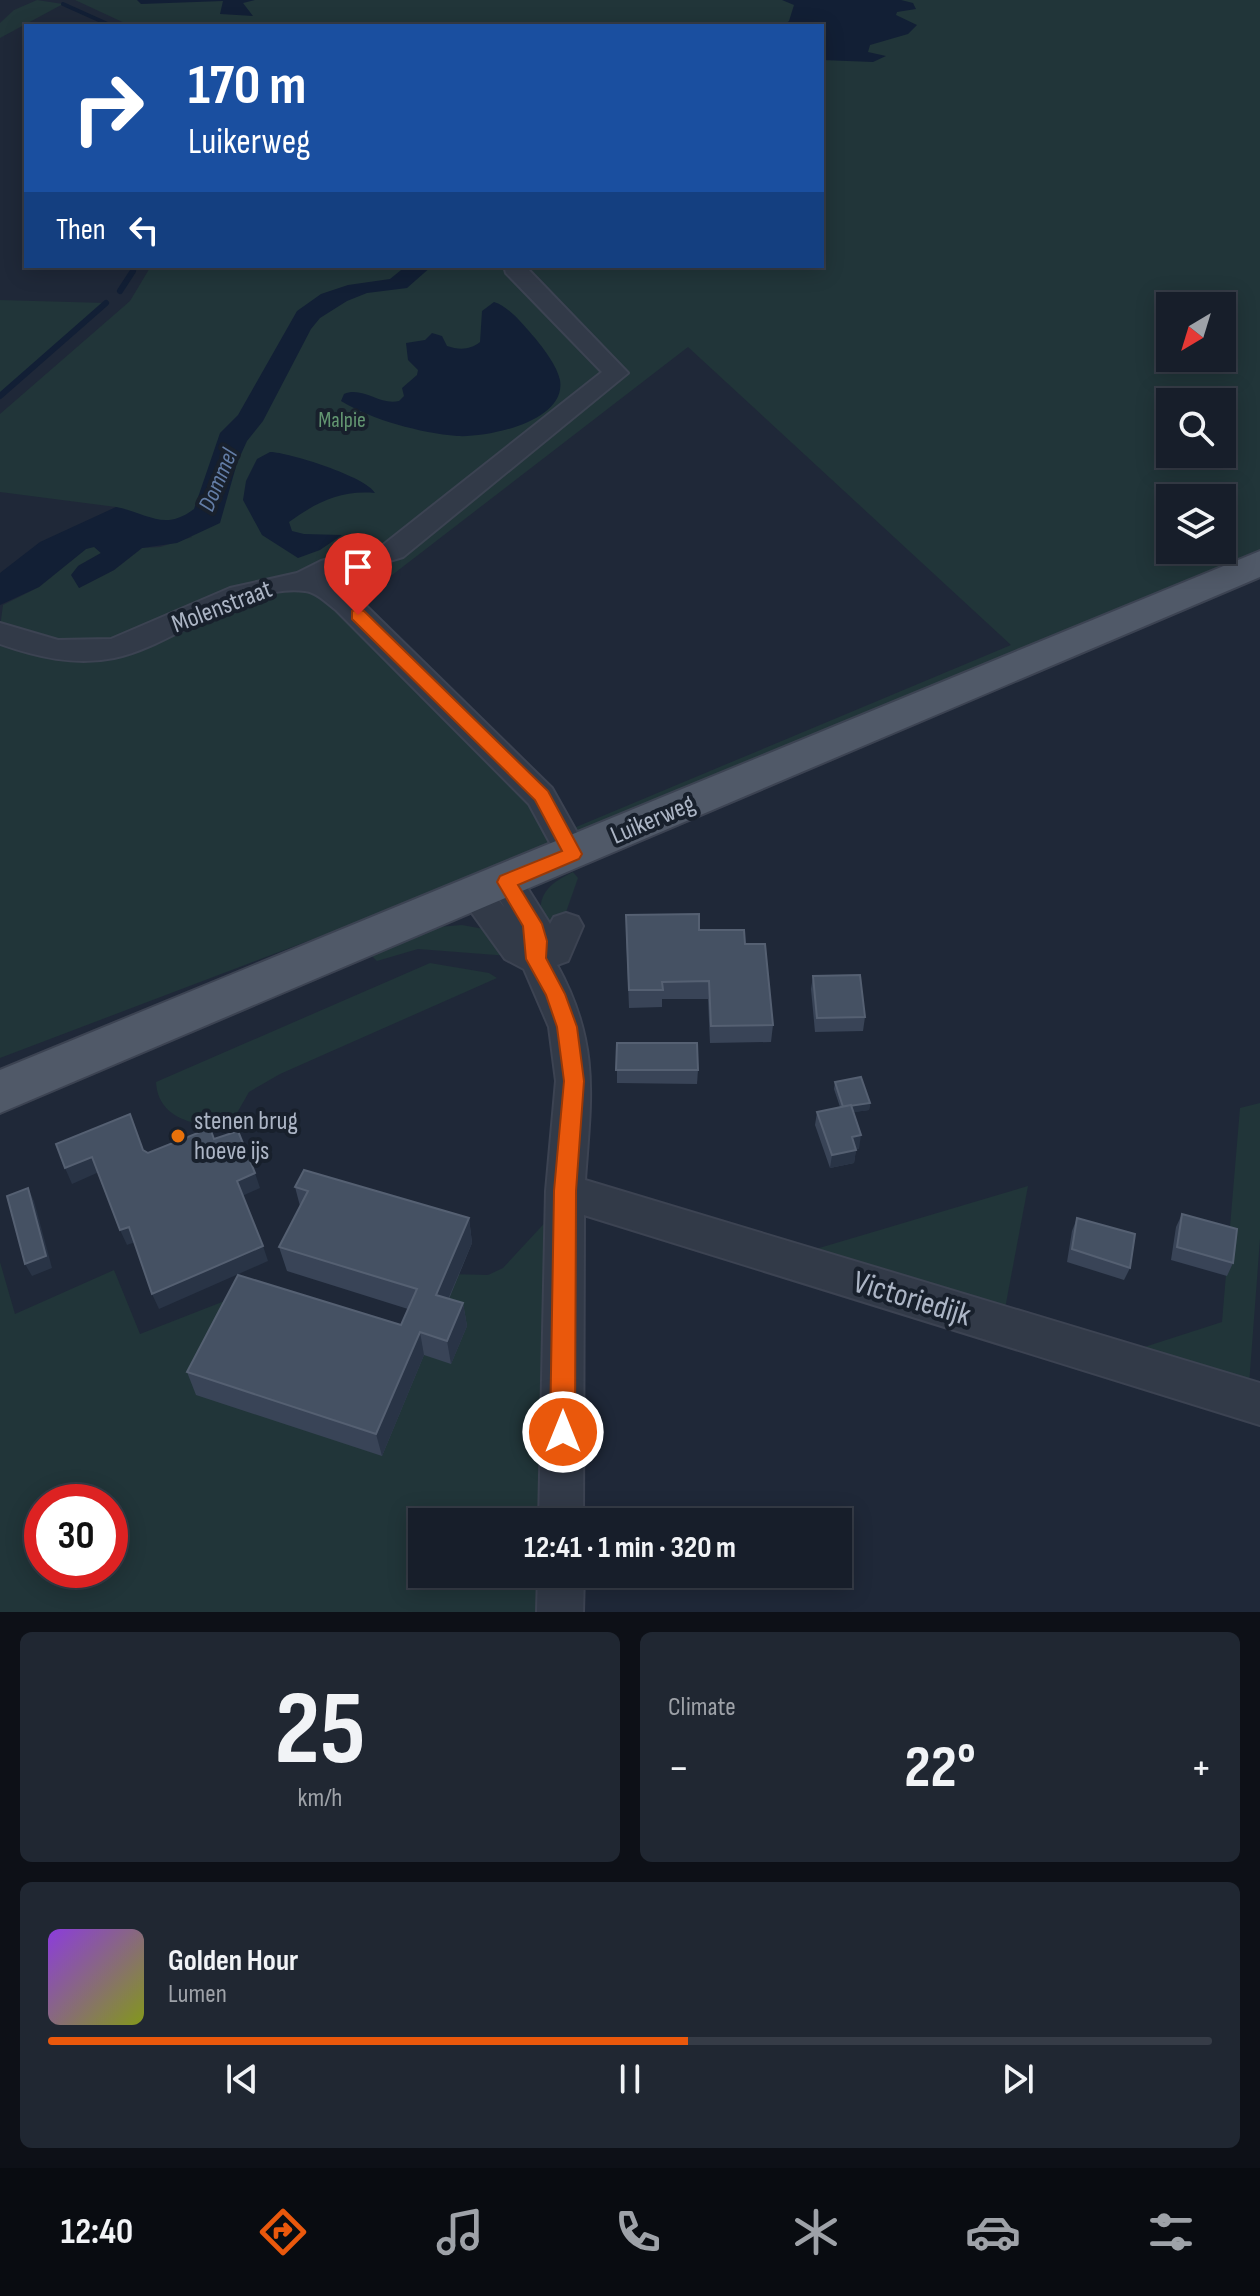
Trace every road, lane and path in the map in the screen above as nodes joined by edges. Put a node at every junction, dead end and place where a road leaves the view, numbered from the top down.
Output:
1 (514, 268) edge
2 (1260, 563) edge
3 (304, 581) junction
4 (0, 633) edge
5 (573, 854) junction
6 (491, 888) junction
7 (566, 926) dead end
8 (536, 959) junction
9 (0, 1092) edge
10 (565, 1191) junction
11 (1260, 1404) edge
12 (561, 1508) edge
13 (561, 1588) edge
14 (560, 1612) edge

1 - 3 street
2 - 5 main road, Luikerweg
3 - 4 street, Molenstraat
3 - 5 street, Molenstraat
5 - 6 main road, Luikerweg
6 - 8 street
6 - 9 main road, Luikerweg
7 - 8 street
8 - 10 street
10 - 11 street, Victoriedijk
10 - 12 street
13 - 14 street

